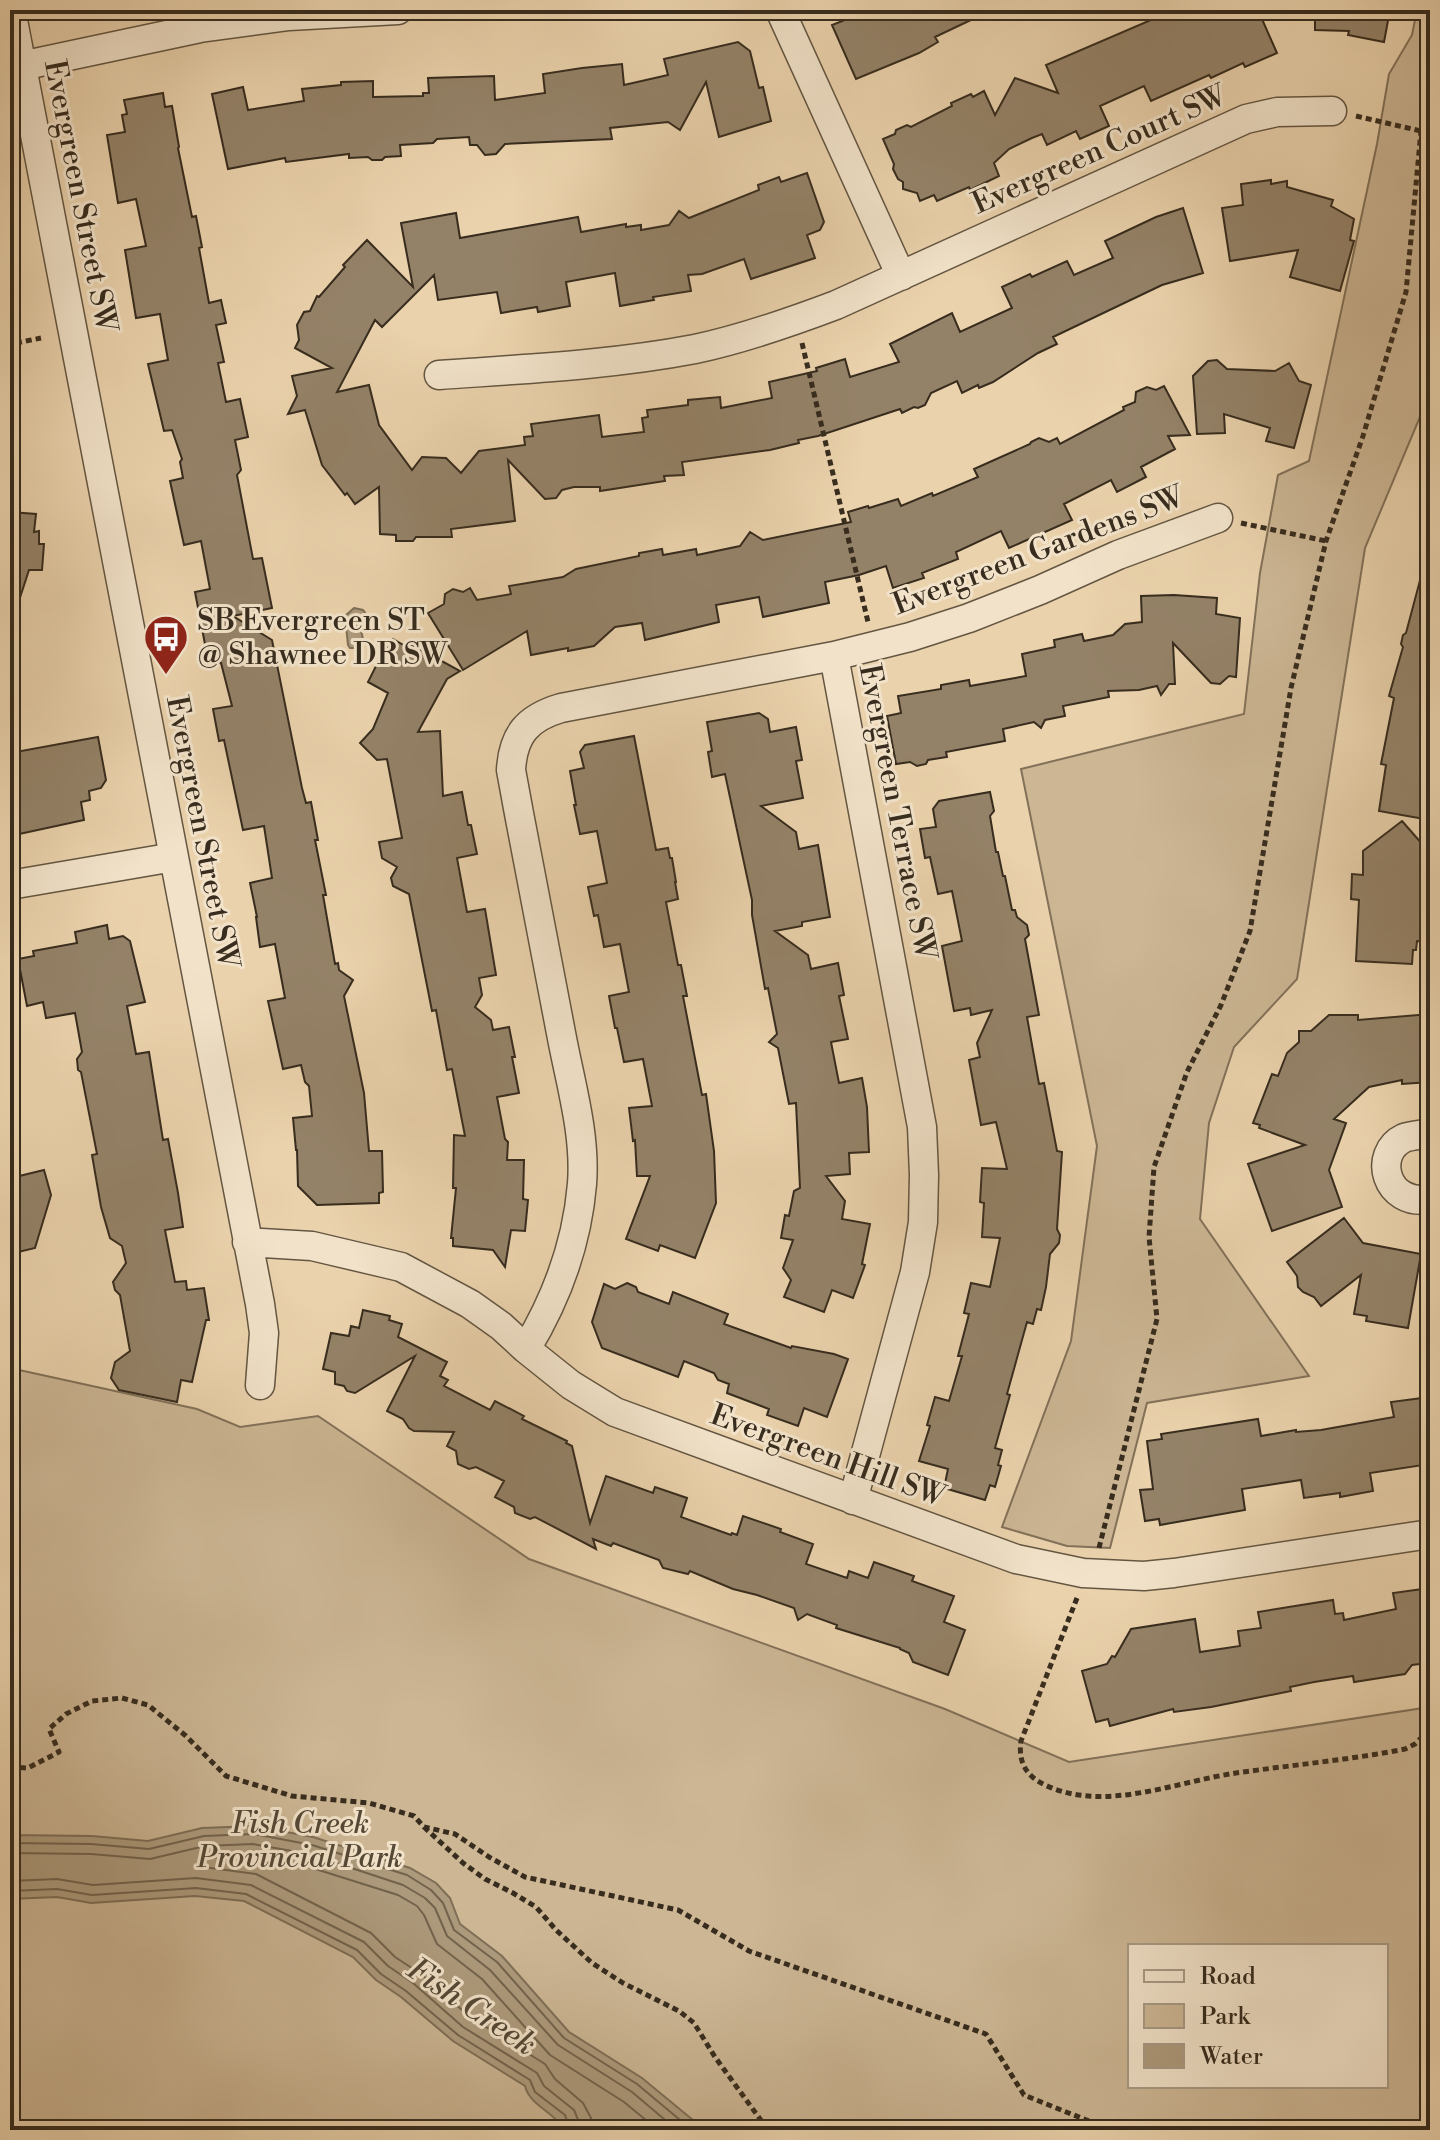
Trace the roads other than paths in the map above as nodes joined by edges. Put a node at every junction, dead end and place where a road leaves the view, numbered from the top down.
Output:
1 (11, 10) edge
2 (398, 10) edge
3 (780, 10) edge
4 (360, 11) edge
5 (21, 66) junction
6 (1332, 111) road end
7 (901, 276) junction
8 (439, 375) dead end
9 (1218, 518) road end
10 (834, 656) junction
11 (174, 857) junction
12 (10, 885) edge
13 (1430, 1133) edge
14 (1430, 1199) edge
15 (247, 1242) junction
16 (526, 1349) junction
17 (260, 1385) dead end
18 (853, 1500) junction
19 (1430, 1534) edge

1 - 5 street, Evergreen Street SW
2 - 4 street
3 - 7 street
4 - 5 street
5 - 11 street, Evergreen Street SW
6 - 7 street, Evergreen Court SW
7 - 8 street, Evergreen Court SW
9 - 10 street, Evergreen Gardens SW
10 - 16 street, Evergreen Terrace SW
10 - 18 street, Evergreen Terrace SW
11 - 12 street
11 - 15 street, Evergreen Street SW
13 - 14 street
15 - 16 street, Evergreen Hill SW
15 - 17 street, Evergreen Street SW
16 - 18 street, Evergreen Hill SW
18 - 19 street, Evergreen Hill SW

